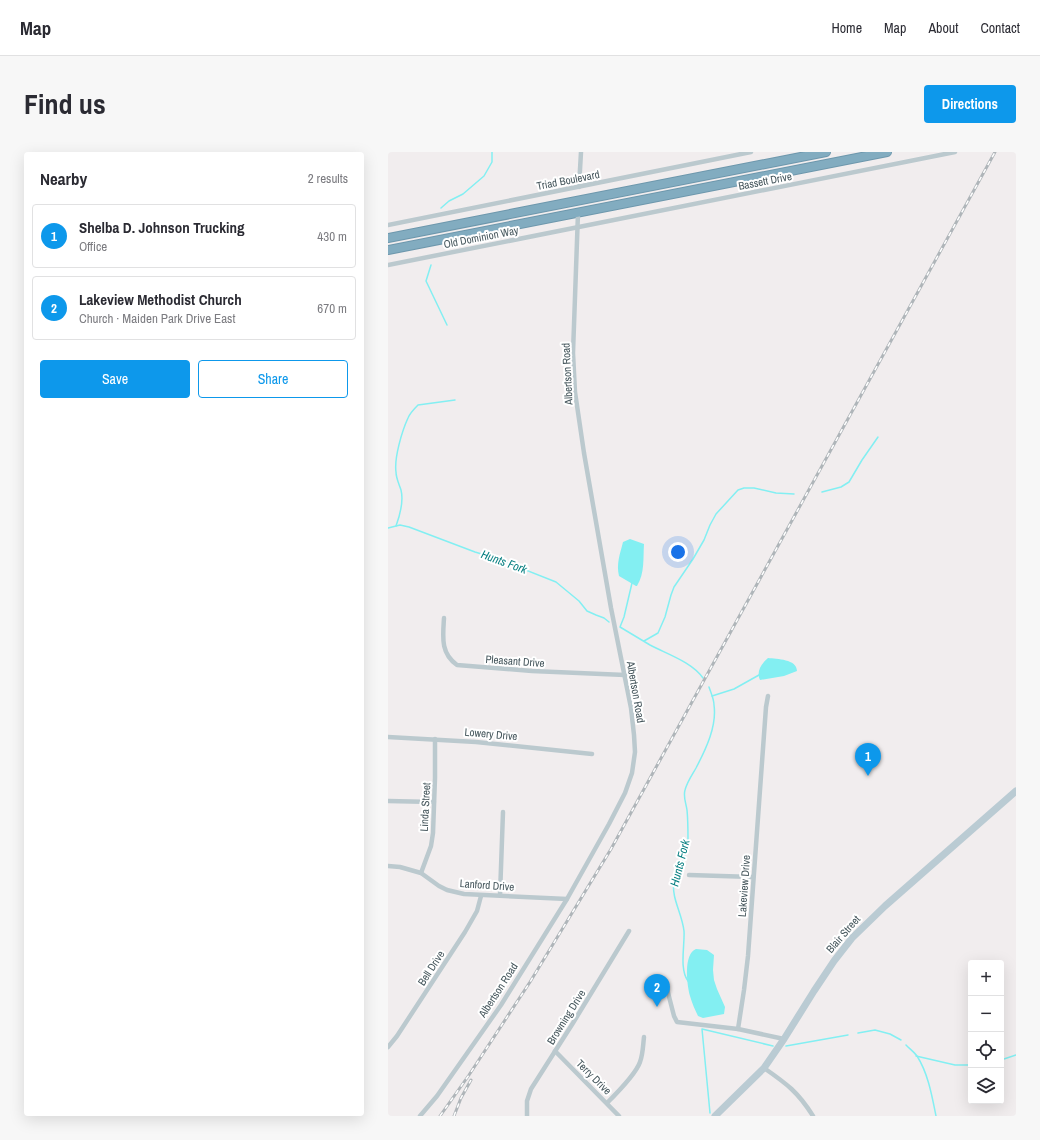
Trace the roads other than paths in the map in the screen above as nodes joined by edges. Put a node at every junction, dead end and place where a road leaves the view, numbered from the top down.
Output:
1 (581, 152) edge
2 (751, 152) edge
3 (826, 152) edge
4 (887, 152) edge
5 (955, 152) edge
6 (579, 187) junction
7 (578, 213) junction
8 (388, 225) edge
9 (578, 227) junction
10 (388, 238) edge
11 (388, 250) edge
12 (388, 265) edge
13 (444, 618) dead end
14 (625, 675) junction
15 (768, 696) dead end
16 (388, 737) edge
17 (436, 740) junction
18 (592, 754) dead end
19 (1016, 791) edge
20 (388, 801) edge
21 (434, 802) junction
22 (502, 812) dead end
23 (388, 866) edge
24 (421, 873) junction
25 (689, 875) dead end
26 (753, 878) junction
27 (481, 896) junction
28 (500, 896) junction
29 (567, 899) junction
30 (629, 931) dead end
31 (665, 981) dead end
32 (738, 1029) junction
33 (644, 1037) dead end
34 (784, 1039) junction
35 (388, 1047) edge
36 (555, 1052) junction
37 (764, 1068) junction
38 (607, 1103) junction
39 (420, 1116) edge
40 (527, 1116) edge
41 (619, 1116) edge
42 (715, 1116) edge
43 (813, 1116) edge

1 - 6 street
2 - 6 street, Triad Boulevard
3 - 10 highway
4 - 7 highway
5 - 9 street, Bassett Drive
6 - 8 street, Triad Boulevard
7 - 9 street, Albertson Road
7 - 11 highway
9 - 12 street, Old Dominion Way
9 - 14 street, Albertson Road
13 - 14 street, Pleasant Drive
14 - 29 street, Albertson Road
15 - 26 street, Lakeview Drive
16 - 17 street, Lowery Drive
17 - 18 street, Lowery Drive
17 - 21 street, Linda Street
19 - 34 street, Blair Street
20 - 21 street
21 - 24 street, Linda Street
22 - 28 street
23 - 24 street, Lanford Drive
24 - 27 street, Lanford Drive
25 - 26 street
26 - 32 street, Lakeview Drive
27 - 28 street, Lanford Drive
27 - 35 street, Bell Drive
28 - 29 street, Lanford Drive
29 - 39 street, Albertson Road
30 - 36 street, Browning Drive
31 - 32 street
32 - 34 street
33 - 38 street
34 - 37 street, Blair Street
36 - 38 street, Terry Drive
36 - 40 street, Browning Drive
37 - 42 street, Blair Street
37 - 43 street
38 - 41 street, Terry Drive

